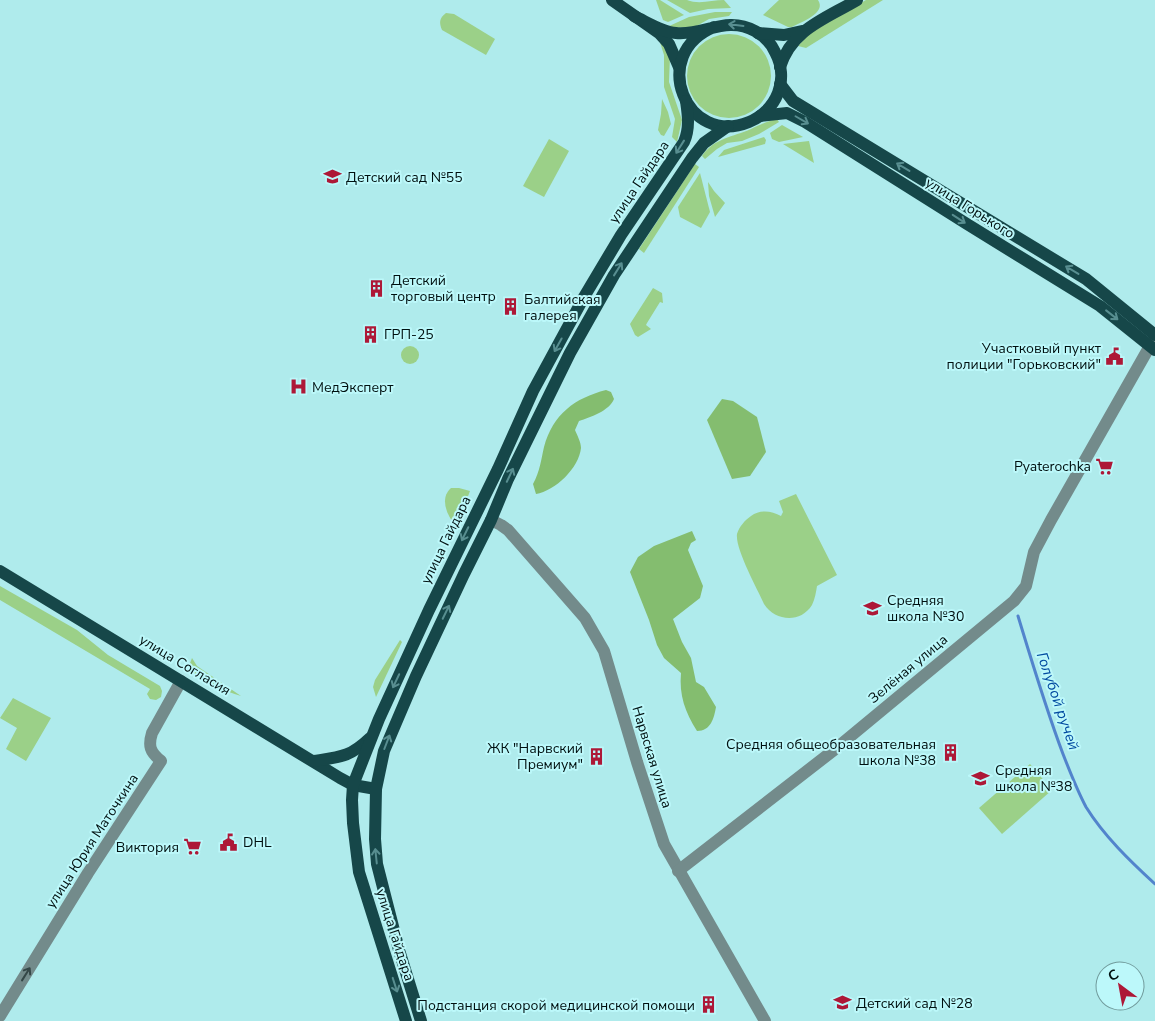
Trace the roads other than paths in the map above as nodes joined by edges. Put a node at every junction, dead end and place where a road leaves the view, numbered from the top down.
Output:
1 (612, 0) edge
2 (857, 0) edge
3 (634, 16) junction
4 (714, 27) junction
5 (803, 31) junction
6 (758, 33) junction
7 (679, 67) junction
8 (780, 67) junction
9 (780, 84) junction
10 (686, 101) junction
11 (760, 116) junction
12 (728, 126) junction
13 (1154, 342) edge
14 (491, 520) junction
15 (0, 571) edge
16 (181, 681) junction
17 (372, 737) junction
18 (314, 761) junction
19 (353, 785) junction
20 (376, 789) junction
21 (678, 871) junction
22 (0, 1016) edge
23 (406, 1021) edge
24 (422, 1021) edge
25 (765, 1021) edge

1 - 3 main road, улица Горького
2 - 5 main road
3 - 4 main road, улица Горького
3 - 7 main road, улица Горького
6 -> 4 main road, улица Горького
4 - 7 main road, улица Горького
5 - 6 main road
5 - 8 main road
6 - 8 main road, улица Горького
7 - 10 main road, улица Горького
8 - 9 main road, улица Горького
9 - 11 main road, улица Горького
13 -> 9 main road, улица Горького
10 - 12 main road, улица Горького
10 -> 17 main road, улица Гайдара
11 - 12 main road, улица Горького
11 -> 13 main road, улица Горького
14 -> 12 main road, улица Гайдара
13 - 21 street, Зелёная улица
20 -> 14 main road, улица Гайдара
14 - 21 street, Нарвская улица
15 - 16 main road, улица Согласия
16 - 18 main road, улица Согласия
22 -> 16 street, улица Юрия Маточкина
17 - 18 main road
17 - 19 main road, улица Гайдара
18 - 19 main road, улица Согласия
19 - 20 main road
19 -> 23 main road, улица Гайдара
24 -> 20 main road, улица Гайдара
21 - 25 street, Нарвская улица

